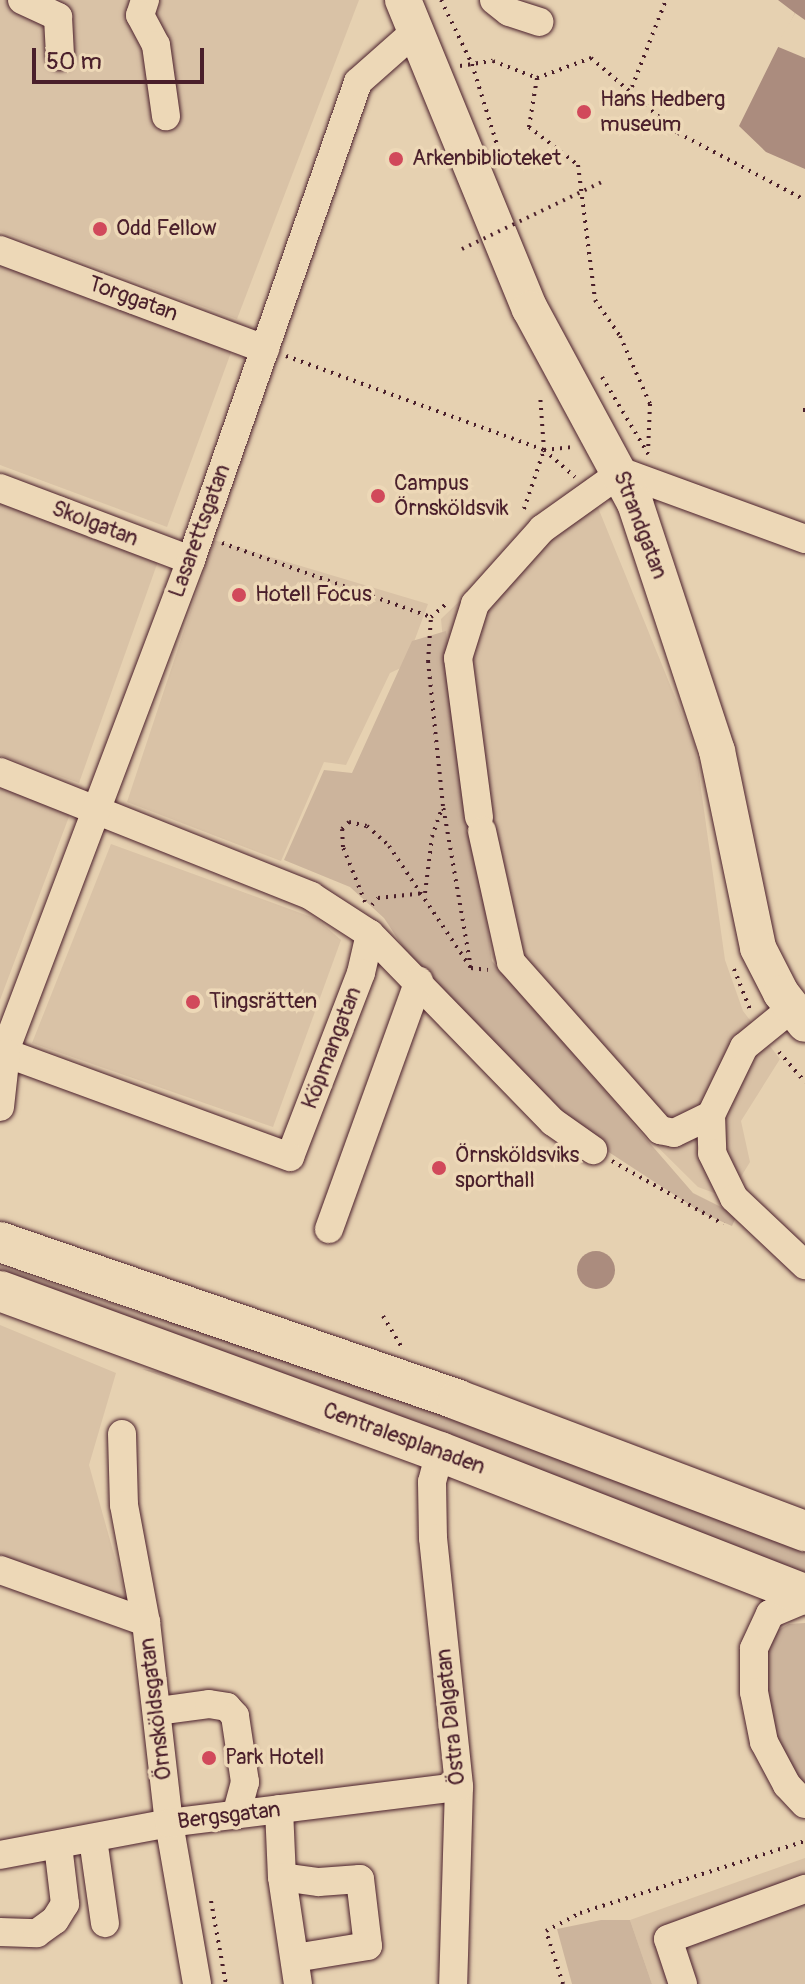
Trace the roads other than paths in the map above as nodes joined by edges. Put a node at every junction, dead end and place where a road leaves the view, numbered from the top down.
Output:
1 (22, 0) edge
2 (145, 0) edge
3 (494, 0) edge
4 (410, 14) edge
5 (539, 22) dead end
6 (60, 56) dead end
7 (166, 116) dead end
8 (0, 250) edge
9 (265, 349) junction
10 (622, 472) junction
11 (0, 488) edge
12 (805, 539) edge
13 (194, 548) junction
14 (0, 772) edge
15 (94, 807) junction
16 (370, 934) junction
17 (419, 981) junction
18 (798, 1016) edge
19 (2, 1056) edge
20 (0, 1107) edge
21 (711, 1115) junction
22 (593, 1150) road end
23 (329, 1229) dead end
24 (0, 1242) edge
25 (805, 1265) edge
26 (0, 1291) edge
27 (122, 1434) dead end
28 (440, 1452) junction
29 (805, 1531) edge
30 (0, 1570) edge
31 (805, 1596) edge
32 (146, 1622) junction
33 (158, 1711) junction
34 (459, 1787) junction
35 (805, 1804) edge
36 (279, 1809) junction
37 (236, 1815) junction
38 (169, 1823) junction
39 (93, 1839) junction
40 (58, 1845) junction
41 (0, 1855) edge
42 (282, 1877) junction
43 (805, 1889) edge
44 (105, 1923) dead end
45 (0, 1932) edge
46 (296, 1971) edge
47 (197, 1984) edge
48 (453, 1984) edge
49 (683, 1984) edge

1 - 6 street
2 - 7 street
3 - 5 street
4 - 9 street, Lasarettsgatan
4 - 10 main road, Strandgatan
8 - 9 street, Torggatan
9 - 13 street, Lasarettsgatan
10 - 12 street
10 - 18 main road, Strandgatan
10 - 21 street
11 - 13 street, Skolgatan
13 - 15 street, Lasarettsgatan
14 - 15 street
15 - 16 street
15 - 19 street, Lasarettsgatan
16 - 17 street
16 - 19 street, Köpmangatan
17 - 22 street
17 - 23 street
18 - 21 street
19 - 20 street, Lasarettsgatan
21 - 25 street
24 - 29 highway
26 - 28 highway, Centralesplanaden
27 - 32 street, Örnsköldsgatan
28 - 31 highway, Centralesplanaden
28 - 34 street, Östra Dalgatan
30 - 32 street
31 - 35 street
32 - 33 street, Örnsköldsgatan
33 - 37 street
33 - 38 street, Örnsköldsgatan
34 - 36 street, Bergsgatan
34 - 48 street, Östra Dalgatan
36 - 37 street, Bergsgatan
36 - 42 street
37 - 38 street, Bergsgatan
38 - 39 street, Bergsgatan
38 - 47 street, Örnsköldsgatan
39 - 40 street, Bergsgatan
39 - 44 street
40 - 41 street, Bergsgatan
40 - 45 street
42 - 46 street
42 - 46 street
43 - 49 street

